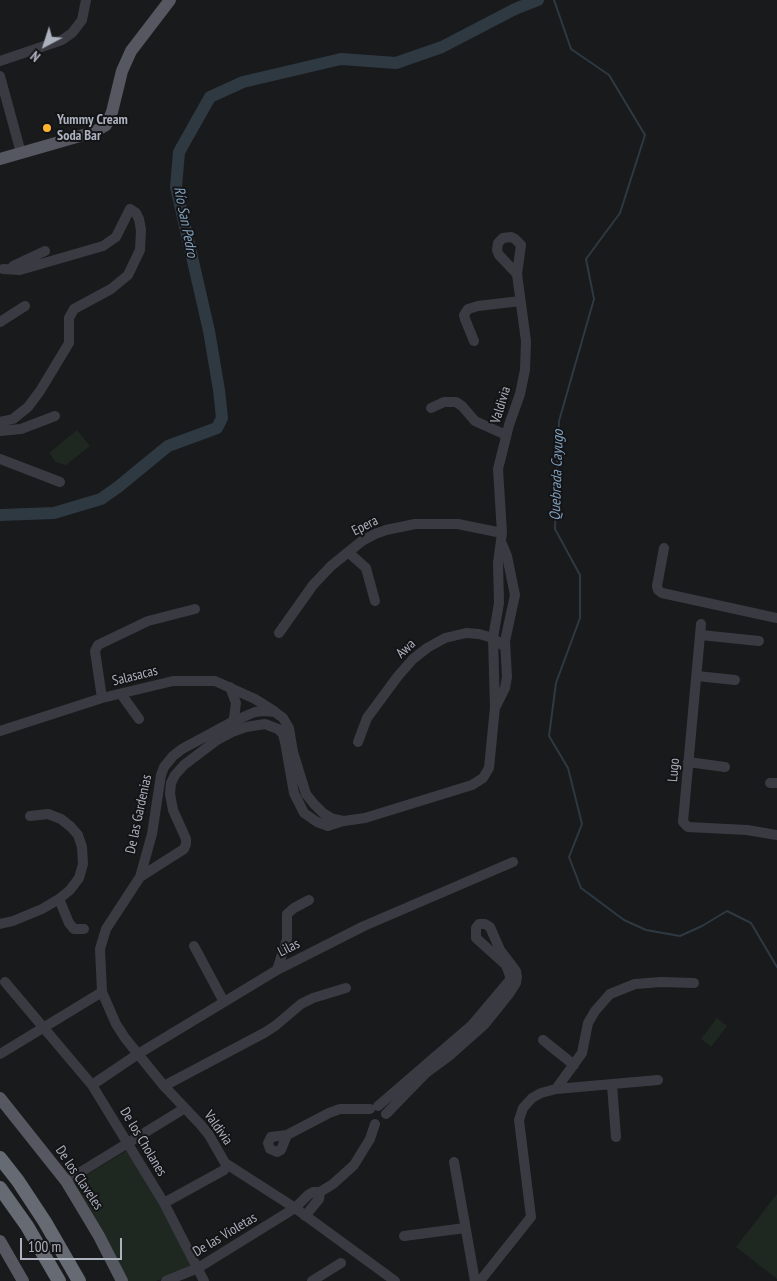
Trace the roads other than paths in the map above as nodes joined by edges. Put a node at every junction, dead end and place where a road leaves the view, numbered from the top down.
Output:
1 (86, 0) edge
2 (170, 0) edge
3 (0, 61) edge
4 (0, 76) edge
5 (22, 153) junction
6 (0, 159) edge
7 (45, 251) dead end
8 (1, 270) edge
9 (517, 274) dead end
10 (520, 302) junction
11 (25, 306) dead end
12 (0, 322) edge
13 (474, 341) dead end
14 (431, 408) dead end
15 (55, 416) dead end
16 (0, 422) edge
17 (0, 431) edge
18 (506, 435) junction
19 (0, 459) edge
20 (60, 482) dead end
21 (502, 538) junction
22 (664, 548) dead end
23 (348, 552) junction
24 (375, 601) dead end
25 (195, 609) dead end
26 (777, 618) edge
27 (701, 624) dead end
28 (279, 633) dead end
29 (700, 635) junction
30 (493, 638) junction
31 (759, 641) dead end
32 (505, 647) junction
33 (697, 676) junction
34 (735, 680) dead end
35 (230, 687) junction
36 (121, 694) junction
37 (102, 698) junction
38 (495, 707) junction
39 (275, 712) junction
40 (139, 719) dead end
41 (233, 727) junction
42 (0, 731) edge
43 (358, 742) dead end
44 (290, 753) junction
45 (688, 762) junction
46 (725, 767) dead end
47 (30, 816) dead end
48 (777, 835) edge
49 (513, 862) dead end
50 (140, 877) junction
51 (59, 899) junction
52 (308, 900) dead end
53 (0, 924) edge
54 (84, 929) dead end
55 (194, 946) dead end
56 (277, 970) junction
57 (5, 982) dead end
58 (694, 983) dead end
59 (346, 988) dead end
60 (102, 992) junction
61 (224, 1002) junction
62 (44, 1028) junction
63 (543, 1040) dead end
64 (0, 1054) edge
65 (138, 1054) junction
66 (574, 1065) junction
67 (658, 1080) dead end
68 (92, 1085) junction
69 (612, 1085) junction
70 (164, 1086) junction
71 (556, 1089) junction
72 (0, 1098) edge
73 (374, 1107) junction
74 (185, 1108) junction
75 (386, 1114) junction
76 (375, 1124) junction
77 (287, 1135) dead end
78 (616, 1136) dead end
79 (129, 1144) junction
80 (0, 1158) edge
81 (454, 1162) dead end
82 (224, 1170) dead end
83 (66, 1181) junction
84 (0, 1188) edge
85 (320, 1192) junction
86 (164, 1203) junction
87 (295, 1208) junction
88 (305, 1216) junction
89 (465, 1228) junction
90 (404, 1236) dead end
91 (2, 1249) edge
92 (341, 1263) dead end
93 (198, 1268) junction
94 (23, 1281) edge
95 (60, 1281) edge
96 (78, 1281) edge
97 (122, 1281) edge
98 (166, 1281) edge
99 (204, 1281) edge
100 (312, 1281) edge
101 (395, 1281) edge
102 (475, 1281) edge
103 (480, 1281) edge

1 - 3 street
2 - 5 main road
4 - 5 street
5 - 6 main road
7 - 8 street
8 - 16 street
9 - 10 street, Valdivia
10 - 13 street
10 - 18 street, Valdivia
11 - 12 street
14 - 18 street
15 - 17 street
18 - 21 street, Valdivia
19 - 20 street
21 - 23 street, Epera
21 - 30 street, Valdivia
21 - 32 street, Valdivia
22 - 26 street
23 - 24 street
23 - 28 street, Epera
25 - 37 street
27 - 29 street, Lugo
29 - 31 street
29 - 33 street, Lugo
30 - 32 street, Awa
30 - 38 street, Valdivia
30 - 43 street, Awa
32 - 38 street, Valdivia
33 - 34 street
33 - 45 street, Lugo
35 - 36 street, Salasacas
35 - 39 street, Salasacas
35 - 41 street
36 - 37 street, Salasacas
36 - 40 street
37 - 42 street, Salasacas
38 - 44 street, Valdivia
39 - 41 street, De las Gardenias
39 - 44 street
41 - 44 street
41 - 50 street, De las Gardenias
41 - 50 street
45 - 46 street
45 - 48 street, Lugo
47 - 51 street
49 - 56 street, Lilas
50 - 60 street, De las Gardenias
51 - 53 street
51 - 54 street
52 - 56 street
55 - 61 street
56 - 61 street, Lilas
57 - 62 street, De los Cholanes
58 - 66 street
59 - 70 street
60 - 62 street
60 - 65 street, Valdivia
61 - 65 street, Lilas
62 - 64 street
62 - 68 street, De los Cholanes
63 - 66 street
65 - 68 street, Lilas
65 - 70 street, Valdivia
66 - 71 street
67 - 69 street
68 - 79 street, De los Cholanes
69 - 71 street
69 - 78 street
70 - 74 street, Valdivia
71 - 103 street
72 - 83 main road, De los Claveles
73 - 75 street
73 - 75 street
73 - 76 street
73 - 77 street
74 - 79 street
74 - 87 street, Valdivia
75 - 76 street
76 - 85 street, De las Violetas
79 - 83 street
79 - 86 street, De los Cholanes
80 - 96 highway
81 - 89 street
82 - 86 street
83 - 97 main road, De los Claveles
84 - 95 highway
85 - 87 street, De las Violetas
85 - 88 street
86 - 93 street, De los Cholanes
87 - 88 street, Valdivia
87 - 93 street, De las Violetas
88 - 101 street, Valdivia
89 - 90 street
89 - 102 street
91 - 94 main road
92 - 100 street
93 - 98 street, De las Violetas
93 - 99 street, De los Cholanes

